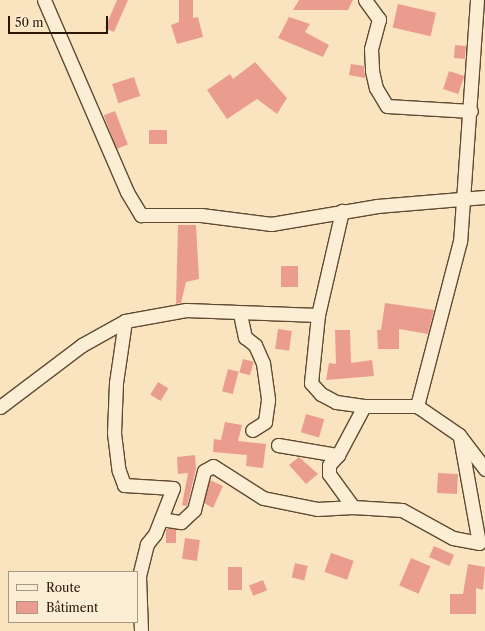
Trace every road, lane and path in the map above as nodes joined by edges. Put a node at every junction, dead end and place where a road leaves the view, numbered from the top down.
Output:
1 (44, 0) edge
2 (365, 0) edge
3 (477, 0) edge
4 (471, 111) junction
5 (485, 197) edge
6 (464, 199) junction
7 (342, 211) junction
8 (240, 314) junction
9 (318, 315) junction
10 (125, 321) junction
11 (364, 406) junction
12 (417, 406) junction
13 (0, 407) edge
14 (252, 430) dead end
15 (459, 435) junction
16 (278, 445) dead end
17 (338, 455) junction
18 (485, 469) edge
19 (353, 507) junction
20 (161, 519) junction
21 (482, 545) edge
22 (141, 631) edge

1 - 7 street
2 - 4 street
3 - 4 street
4 - 6 street
5 - 6 street
6 - 7 street
6 - 12 street
7 - 9 street
8 - 9 street
8 - 10 street
8 - 14 street
9 - 11 street
10 - 13 street
10 - 20 street
11 - 12 street
11 - 17 street
12 - 15 street
15 - 18 street
15 - 21 street
16 - 17 street
17 - 19 street
19 - 20 street
19 - 21 street
20 - 22 street

